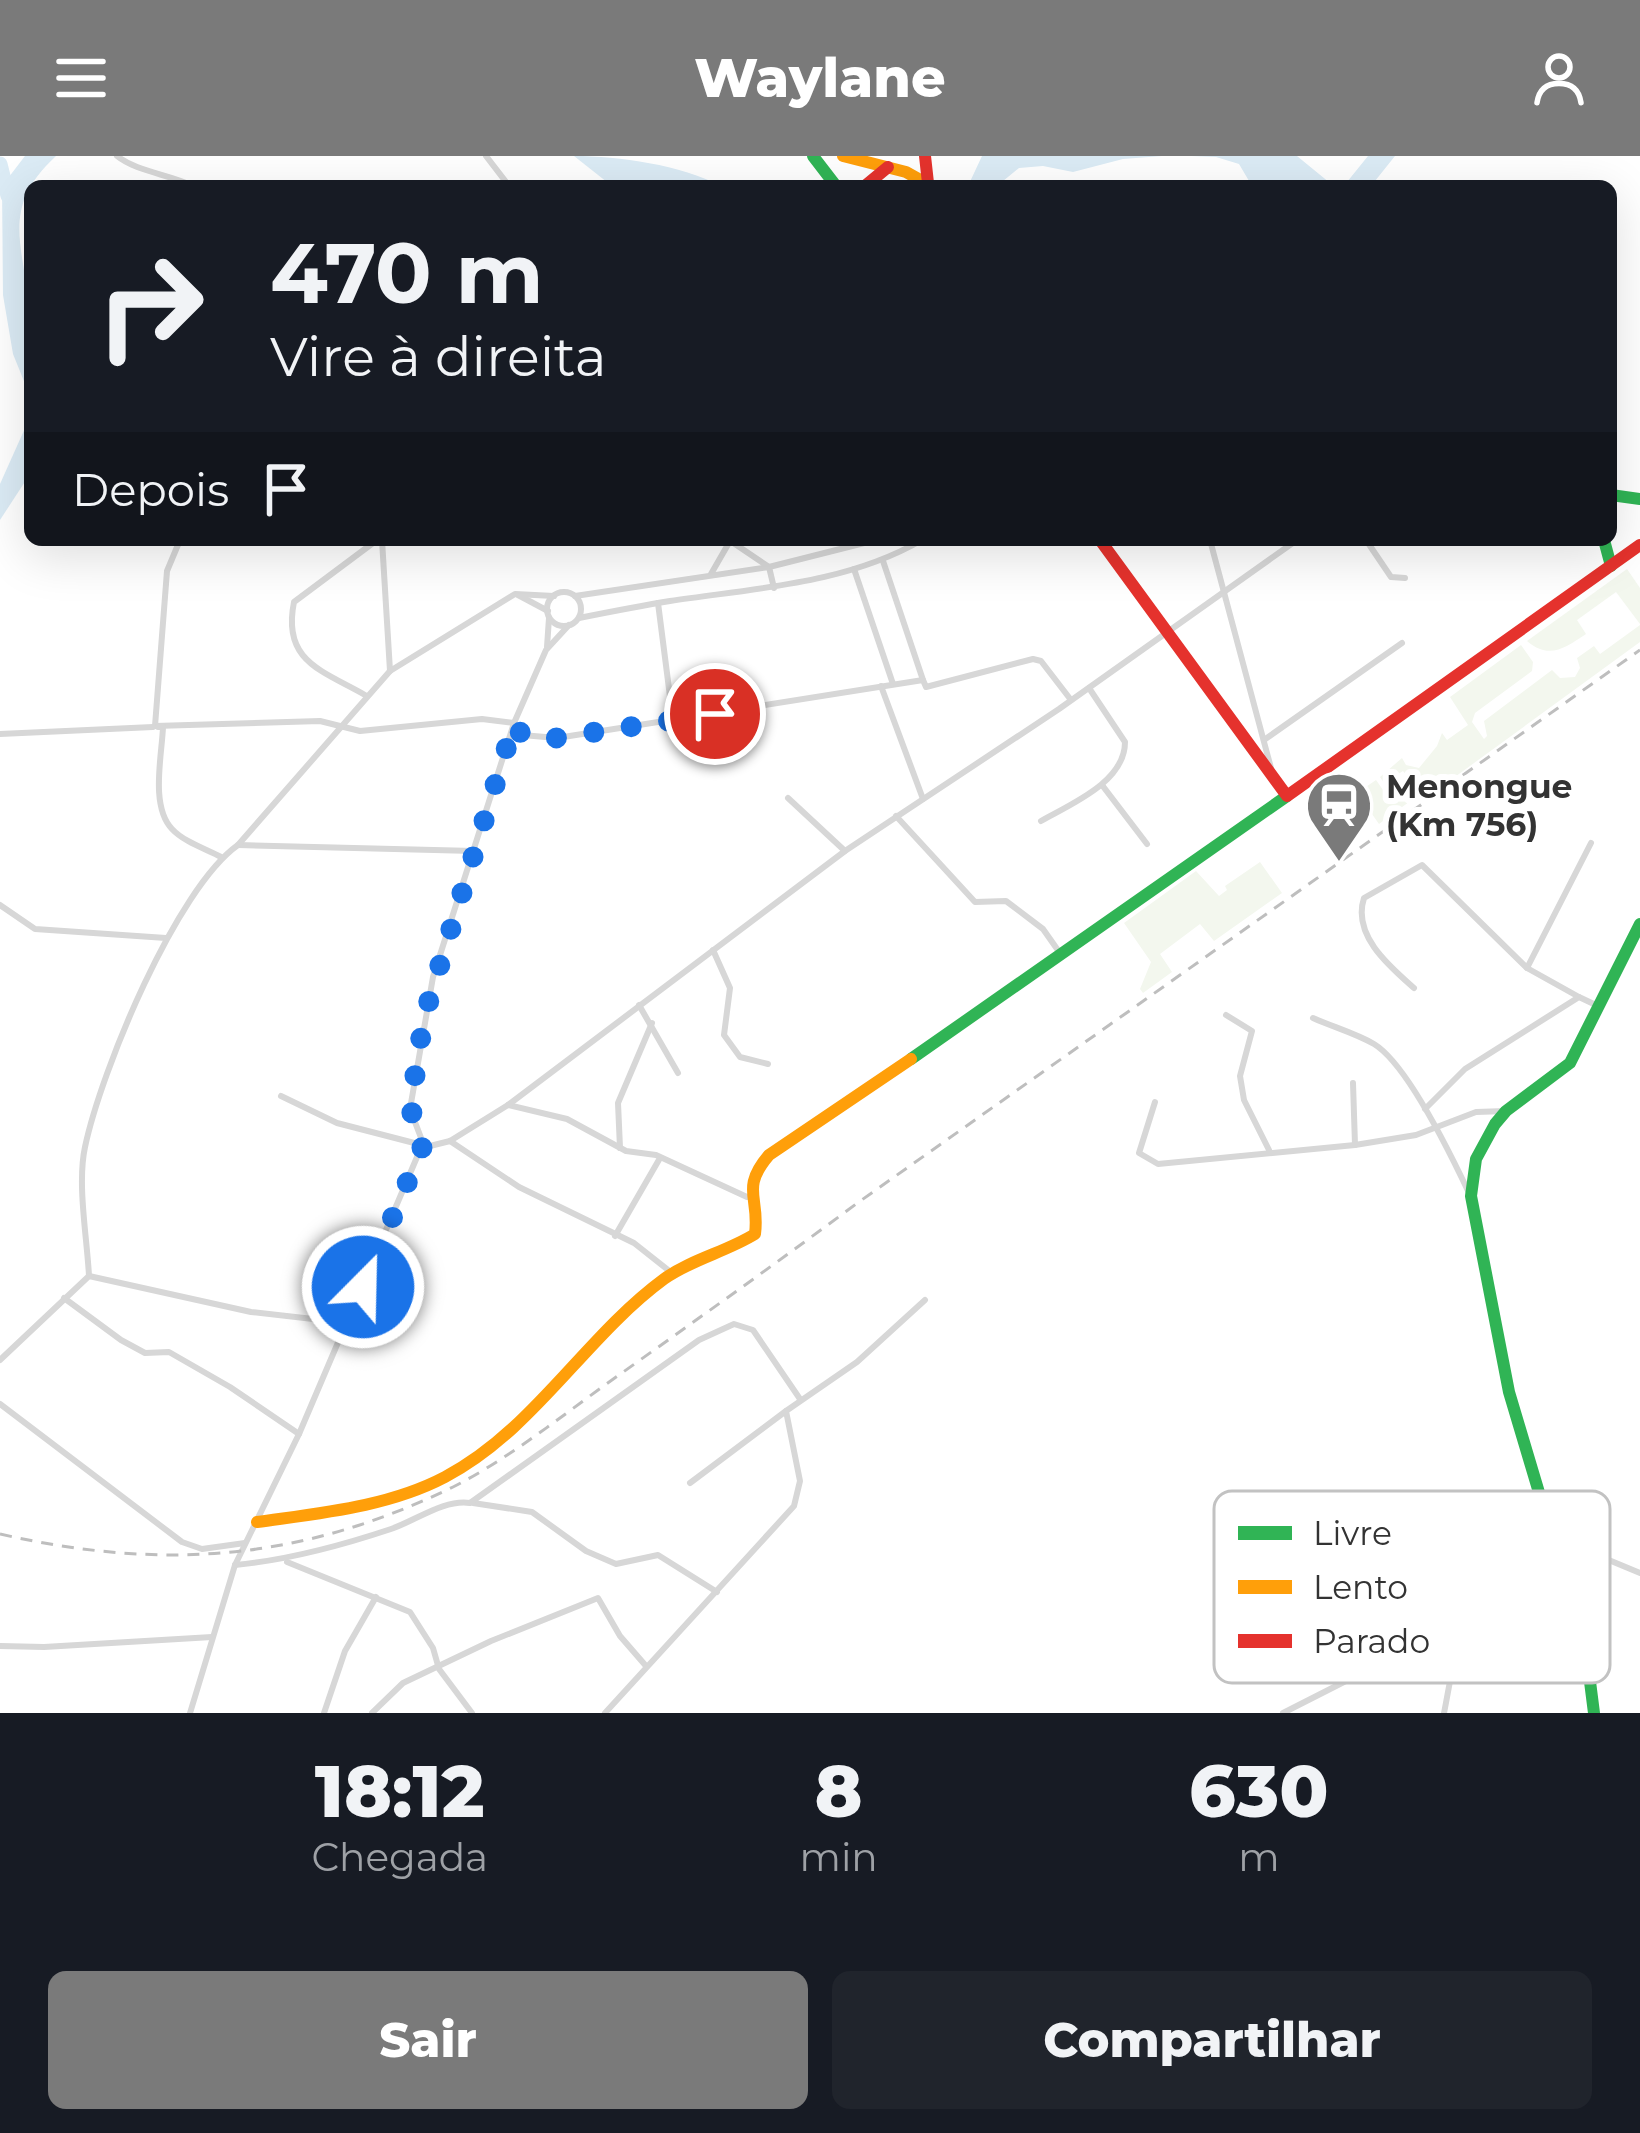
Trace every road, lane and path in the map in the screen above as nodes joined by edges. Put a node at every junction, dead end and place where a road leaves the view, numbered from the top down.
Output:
1 (117, 156) edge
2 (813, 156) edge
3 (843, 156) edge
4 (888, 167) junction
5 (180, 180) edge
6 (831, 180) edge
7 (872, 180) edge
8 (918, 180) edge
9 (1640, 545) edge
10 (177, 546) edge
11 (371, 546) edge
12 (380, 546) edge
13 (727, 546) edge
14 (738, 546) edge
15 (852, 546) edge
16 (894, 546) edge
17 (912, 546) edge
18 (1102, 546) edge
19 (1212, 546) edge
20 (1289, 546) edge
21 (1370, 546) edge
22 (1606, 546) edge
23 (898, 554) junction
24 (884, 561) junction
25 (1611, 566) junction
26 (769, 567) junction
27 (854, 568) junction
28 (710, 575) junction
29 (1405, 578) dead end
30 (668, 580) junction
31 (774, 588) junction
32 (1225, 591) junction
33 (515, 593) junction
34 (554, 596) junction
35 (575, 596) junction
36 (670, 601) junction
37 (658, 603) junction
38 (548, 614) junction
39 (579, 618) junction
40 (569, 625) junction
41 (1167, 634) junction
42 (1402, 644) dead end
43 (547, 650) junction
44 (389, 671) junction
45 (922, 680) junction
46 (881, 686) junction
47 (893, 686) junction
48 (1089, 688) junction
49 (366, 696) junction
50 (1071, 700) junction
51 (673, 720) junction
52 (514, 723) junction
53 (340, 724) junction
54 (159, 727) junction
55 (0, 734) edge
56 (1264, 740) junction
57 (1273, 777) junction
58 (1102, 785) junction
59 (1287, 796) junction
60 (788, 798) dead end
61 (923, 800) junction
62 (896, 816) junction
63 (1041, 821) dead end
64 (1591, 843) dead end
65 (1147, 844) dead end
66 (238, 845) junction
67 (845, 850) junction
68 (474, 851) junction
69 (222, 857) junction
70 (0, 905) edge
71 (1640, 924) edge
72 (166, 938) junction
73 (713, 950) junction
74 (1062, 956) junction
75 (1527, 968) junction
76 (1414, 988) dead end
77 (1579, 997) junction
78 (639, 1005) junction
79 (1598, 1006) junction
80 (1226, 1015) dead end
81 (1313, 1018) dead end
82 (652, 1024) junction
83 (768, 1064) dead end
84 (678, 1072) dead end
85 (1353, 1083) dead end
86 (281, 1096) dead end
87 (1155, 1102) dead end
88 (508, 1105) junction
89 (1425, 1109) junction
90 (1506, 1111) junction
91 (1437, 1127) junction
92 (450, 1141) junction
93 (423, 1144) junction
94 (1355, 1144) junction
95 (620, 1148) junction
96 (1269, 1150) junction
97 (660, 1158) junction
98 (1471, 1196) junction
99 (747, 1197) junction
100 (615, 1236) junction
101 (673, 1274) junction
102 (89, 1276) junction
103 (64, 1298) junction
104 (925, 1300) dead end
105 (348, 1323) junction
106 (0, 1360) edge
107 (800, 1399) junction
108 (0, 1404) edge
109 (786, 1411) junction
110 (298, 1435) junction
111 (690, 1483) dead end
112 (1538, 1491) edge
113 (470, 1503) junction
114 (256, 1522) junction
115 (245, 1543) junction
116 (284, 1561) junction
117 (1610, 1561) edge
118 (235, 1564) junction
119 (1640, 1573) edge
120 (717, 1592) junction
121 (378, 1596) junction
122 (212, 1636) junction
123 (0, 1646) edge
124 (646, 1666) junction
125 (442, 1668) junction
126 (1341, 1683) edge
127 (1451, 1683) edge
128 (1590, 1683) edge
129 (190, 1713) edge
130 (324, 1713) edge
131 (372, 1713) edge
132 (472, 1713) edge
133 (605, 1713) edge
134 (1282, 1713) edge
135 (1444, 1713) edge
136 (1594, 1713) edge

1 - 5 street
2 - 6 street
3 - 4 street
4 - 7 street
4 - 8 street
9 - 25 street
10 - 54 street
11 - 49 street
12 - 44 street
13 - 28 street
14 - 26 street
15 - 26 street
16 - 23 street
17 - 23 street
18 - 41 street
19 - 32 street
20 - 32 street
21 - 29 street
22 - 25 street
23 - 24 street
24 - 27 street
24 - 45 street
25 - 59 street
26 - 28 street
26 - 31 street
27 - 31 street
27 - 47 street
28 - 30 street
30 - 35 street
30 - 36 street
31 - 36 street
32 - 41 street
32 - 56 street
33 - 34 street
33 - 38 street
33 - 44 street
34 - 35 street
34 - 38 street
35 - 39 street
36 - 37 street
37 - 39 street
37 - 51 street
38 - 40 street
38 - 43 street
39 - 40 street
40 - 43 street
41 - 48 street
41 - 57 street
42 - 56 street
43 - 52 street
44 - 49 street
45 - 47 street
45 - 50 street
46 - 47 street
46 - 51 street
46 - 61 street
48 - 50 street
48 - 58 street
49 - 53 street
50 - 61 street
51 - 52 street
52 - 53 street
52 - 68 street
53 - 54 street
53 - 66 street
54 - 55 street
54 - 69 street
56 - 57 street
57 - 59 street
58 - 63 street
58 - 65 street
59 - 74 street
60 - 67 street
61 - 62 street
62 - 67 street
62 - 74 street
64 - 75 street
66 - 68 street
66 - 69 street
67 - 73 street
68 - 93 street
69 - 72 street
70 - 72 street
71 - 79 street
72 - 102 street
73 - 78 street
73 - 83 street
74 - 99 street
75 - 76 street
75 - 77 street
77 - 79 street
77 - 89 street
78 - 82 street
78 - 88 street
79 - 90 street
80 - 96 street
81 - 89 street
82 - 84 street
82 - 95 street
85 - 94 street
86 - 93 street
87 - 96 street
88 - 92 street
88 - 95 street
89 - 91 street
90 - 91 street
90 - 98 street
91 - 94 street
91 - 98 street
92 - 93 street
92 - 100 street
93 - 105 street
94 - 96 street
95 - 97 street
97 - 99 street
97 - 100 street
98 - 112 street
99 - 101 street
100 - 101 street
101 - 114 street
102 - 103 street
102 - 105 street
103 - 106 street
103 - 110 street
104 - 107 street
105 - 110 street
107 - 109 street
107 - 113 street
108 - 115 street
109 - 111 street
109 - 120 street
110 - 114 street
113 - 116 street
113 - 120 street
114 - 115 street
115 - 118 street
116 - 118 street
116 - 121 street
117 - 119 street
118 - 122 street
120 - 124 street
121 - 125 street
121 - 130 street
122 - 123 street
122 - 129 street
124 - 125 street
124 - 133 street
125 - 131 street
125 - 132 street
126 - 134 street
127 - 135 street
128 - 136 street

